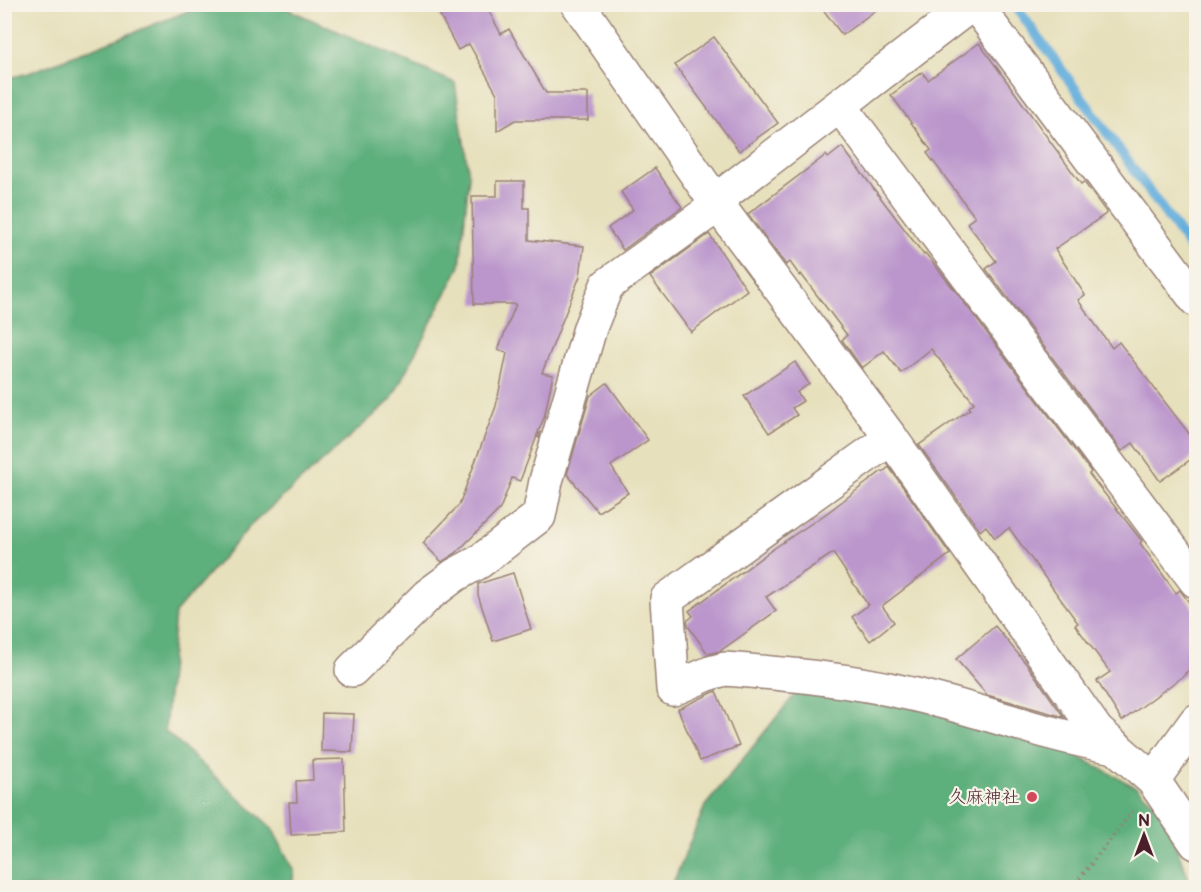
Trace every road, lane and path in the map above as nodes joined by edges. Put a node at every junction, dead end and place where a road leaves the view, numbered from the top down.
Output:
1 (578, 4) edge
2 (973, 4) edge
3 (840, 106) junction
4 (716, 203) junction
5 (1197, 300) edge
6 (891, 438) junction
7 (1197, 581) edge
8 (352, 670) dead end
9 (1197, 721) edge
10 (1116, 747) junction
11 (1154, 782) junction
12 (1197, 843) edge
13 (1072, 888) edge

1 - 4 street
2 - 3 street
2 - 5 street
3 - 4 street
3 - 7 street
4 - 6 street
4 - 8 street
6 - 10 street
6 - 10 street
9 - 11 street
10 - 11 street
11 - 12 street
11 - 13 path

